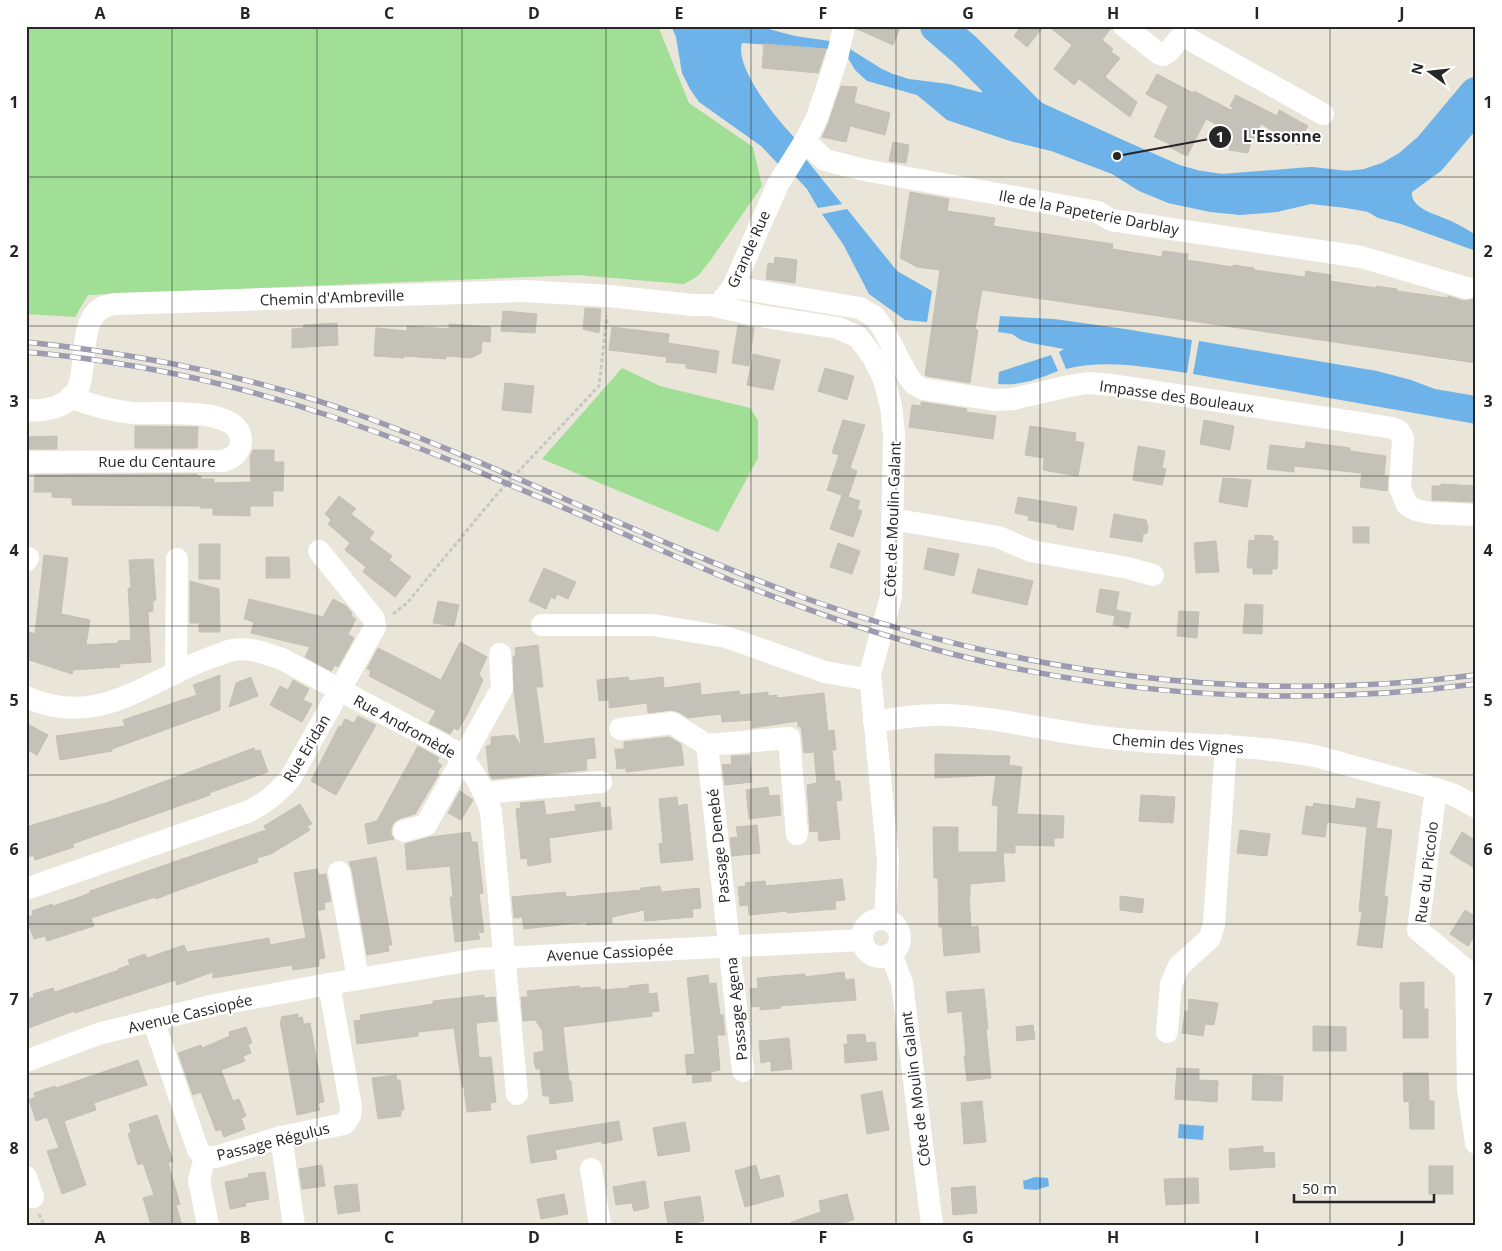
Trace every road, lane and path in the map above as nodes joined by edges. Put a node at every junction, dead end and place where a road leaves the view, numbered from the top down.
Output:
1 (1124, 26) edge
2 (843, 31) edge
3 (1323, 114) dead end
4 (805, 141) junction
5 (733, 287) junction
6 (1467, 288) dead end
7 (609, 296) junction
8 (710, 305) junction
9 (70, 397) junction
10 (26, 410) edge
11 (26, 462) edge
12 (1476, 515) edge
13 (892, 518) junction
14 (319, 551) dead end
15 (177, 559) dead end
16 (1153, 575) dead end
17 (374, 624) junction
18 (542, 625) dead end
19 (500, 654) dead end
20 (176, 673) junction
21 (871, 673) junction
22 (340, 690) junction
23 (26, 697) edge
24 (874, 722) junction
25 (620, 729) dead end
26 (708, 745) junction
27 (1226, 745) junction
28 (463, 758) junction
29 (601, 782) dead end
30 (1436, 789) junction
31 (485, 793) junction
32 (1476, 807) edge
33 (404, 831) dead end
34 (798, 834) dead end
35 (339, 872) dead end
36 (26, 889) edge
37 (886, 919) junction
38 (862, 940) junction
39 (729, 946) junction
40 (891, 954) junction
41 (504, 958) junction
42 (358, 979) junction
43 (329, 984) junction
44 (153, 1020) junction
45 (1167, 1032) dead end
46 (26, 1061) edge
47 (743, 1071) dead end
48 (517, 1094) dead end
49 (281, 1137) junction
50 (1476, 1143) edge
51 (206, 1157) junction
52 (591, 1169) dead end
53 (208, 1225) edge
54 (294, 1225) edge
55 (600, 1225) edge
56 (932, 1225) edge

1 - 3 street
2 - 4 street
4 - 5 street, Grande Rue
4 - 6 street, Ile de la Papeterie Darblay
5 - 8 street, Grande Rue
5 - 12 street, Impasse des Bouleaux
7 - 8 street, Chemin d'Ambreville
7 - 9 street, Chemin d'Ambreville
7 - 17 path
8 - 13 street, Côte de Moulin Galant
9 - 10 street
9 - 11 street, Rue du Centaure
13 - 16 street
13 - 21 street, Côte de Moulin Galant
14 - 17 street
15 - 20 street
17 - 22 street, Rue Eridan
18 - 21 street
19 - 28 street
20 - 22 street, Rue Andromède
20 - 23 street, Rue Andromède
21 - 24 street, Côte de Moulin Galant
22 - 28 street, Rue Andromède
22 - 36 street, Rue Eridan
24 - 27 street, Chemin des Vignes
24 - 37 street, Côte de Moulin Galant
25 - 26 street
26 - 34 street
26 - 39 street, Passage Denebé
27 - 30 street, Chemin des Vignes
27 - 45 street
28 - 31 street, Rue Andromède
28 - 33 street
29 - 31 street
30 - 32 street, Chemin des Vignes
30 - 50 street, Rue du Piccolo
31 - 41 street, Rue Andromède
35 - 42 street
37 - 38 street
37 - 40 street
38 - 39 street, Avenue Cassiopée
38 - 40 street
39 - 41 street, Avenue Cassiopée
39 - 47 street, Passage Agena
40 - 56 street, Côte de Moulin Galant
41 - 42 street, Avenue Cassiopée
41 - 48 street, Rue Andromède
42 - 43 street, Avenue Cassiopée
43 - 44 street, Avenue Cassiopée
43 - 49 street, Passage Régulus
44 - 46 street, Avenue Cassiopée
44 - 51 street, Passage Régulus
49 - 51 street, Passage Régulus
49 - 54 street
51 - 53 street
52 - 55 street

